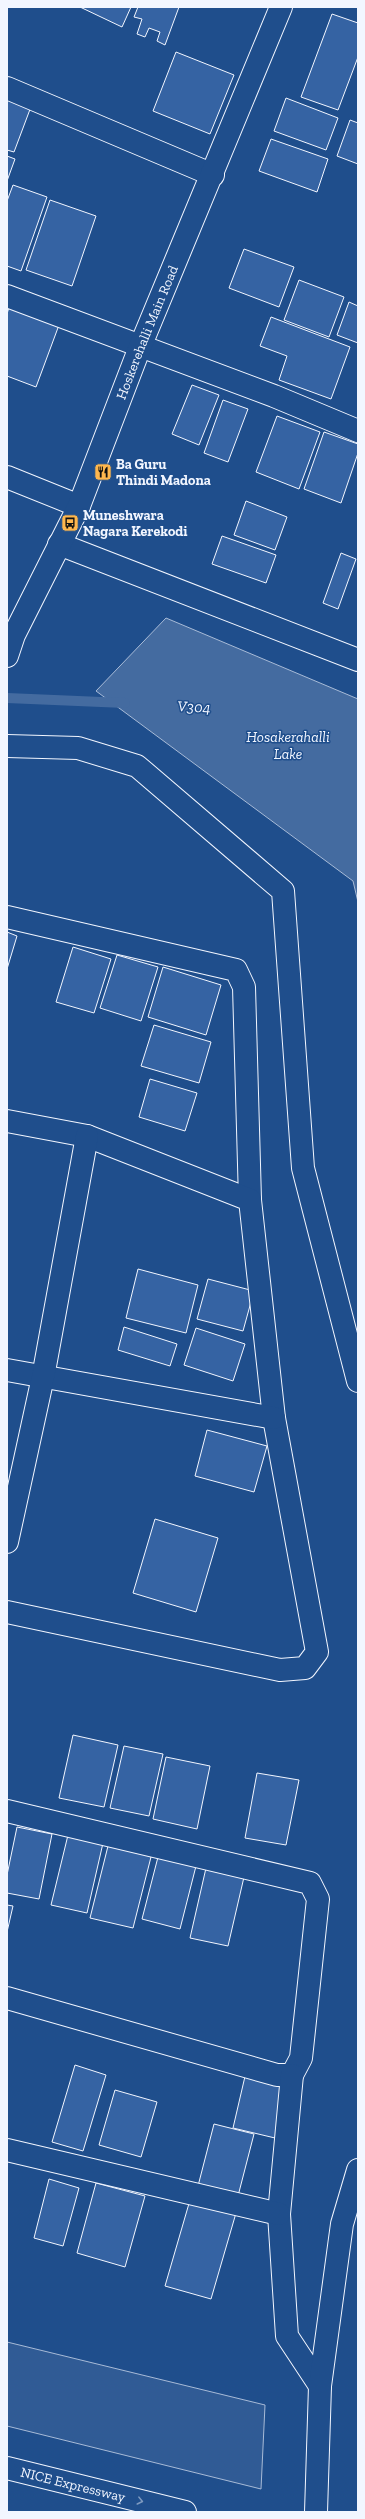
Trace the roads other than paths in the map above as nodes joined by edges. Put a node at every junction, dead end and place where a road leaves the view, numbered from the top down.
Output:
1 (281, 7) edge
2 (7, 88) edge
3 (213, 175) junction
4 (7, 296) edge
5 (140, 347) junction
6 (358, 431) edge
7 (7, 477) edge
8 (78, 506) junction
9 (59, 544) junction
10 (7, 656) edge
11 (358, 660) edge
12 (7, 746) edge
13 (7, 917) edge
14 (7, 1121) edge
15 (87, 1136) junction
16 (250, 1200) junction
17 (7, 1370) edge
18 (43, 1377) junction
19 (358, 1381) edge
20 (274, 1418) junction
21 (7, 1542) edge
22 (7, 1612) edge
23 (7, 1811) edge
24 (7, 1998) edge
25 (292, 2074) junction
26 (7, 2150) edge
27 (358, 2170) edge
28 (278, 2214) junction
29 (320, 2386) junction
30 (7, 2468) edge
31 (185, 2512) edge
32 (316, 2512) edge

1 - 3 main road, Hoskerehalli Main Road
2 - 3 main road
3 - 5 main road, Hoskerehalli Main Road
4 - 5 main road
5 - 6 main road
5 - 8 main road, Hoskerehalli Main Road
7 - 8 main road
8 - 9 main road, Hoskerehalli Main Road
9 - 10 main road, Hoskerehalli Main Road
9 - 11 main road
12 - 19 main road
13 - 16 main road
14 - 15 main road
15 - 16 main road
15 - 18 main road
16 - 20 main road
17 - 18 main road
18 - 20 main road
18 - 21 main road
20 - 22 main road
23 - 25 main road
24 - 25 main road
25 - 28 main road
26 - 28 main road
27 - 29 main road
28 - 29 main road
29 - 32 main road
30 -> 31 main road, NICE Expressway

